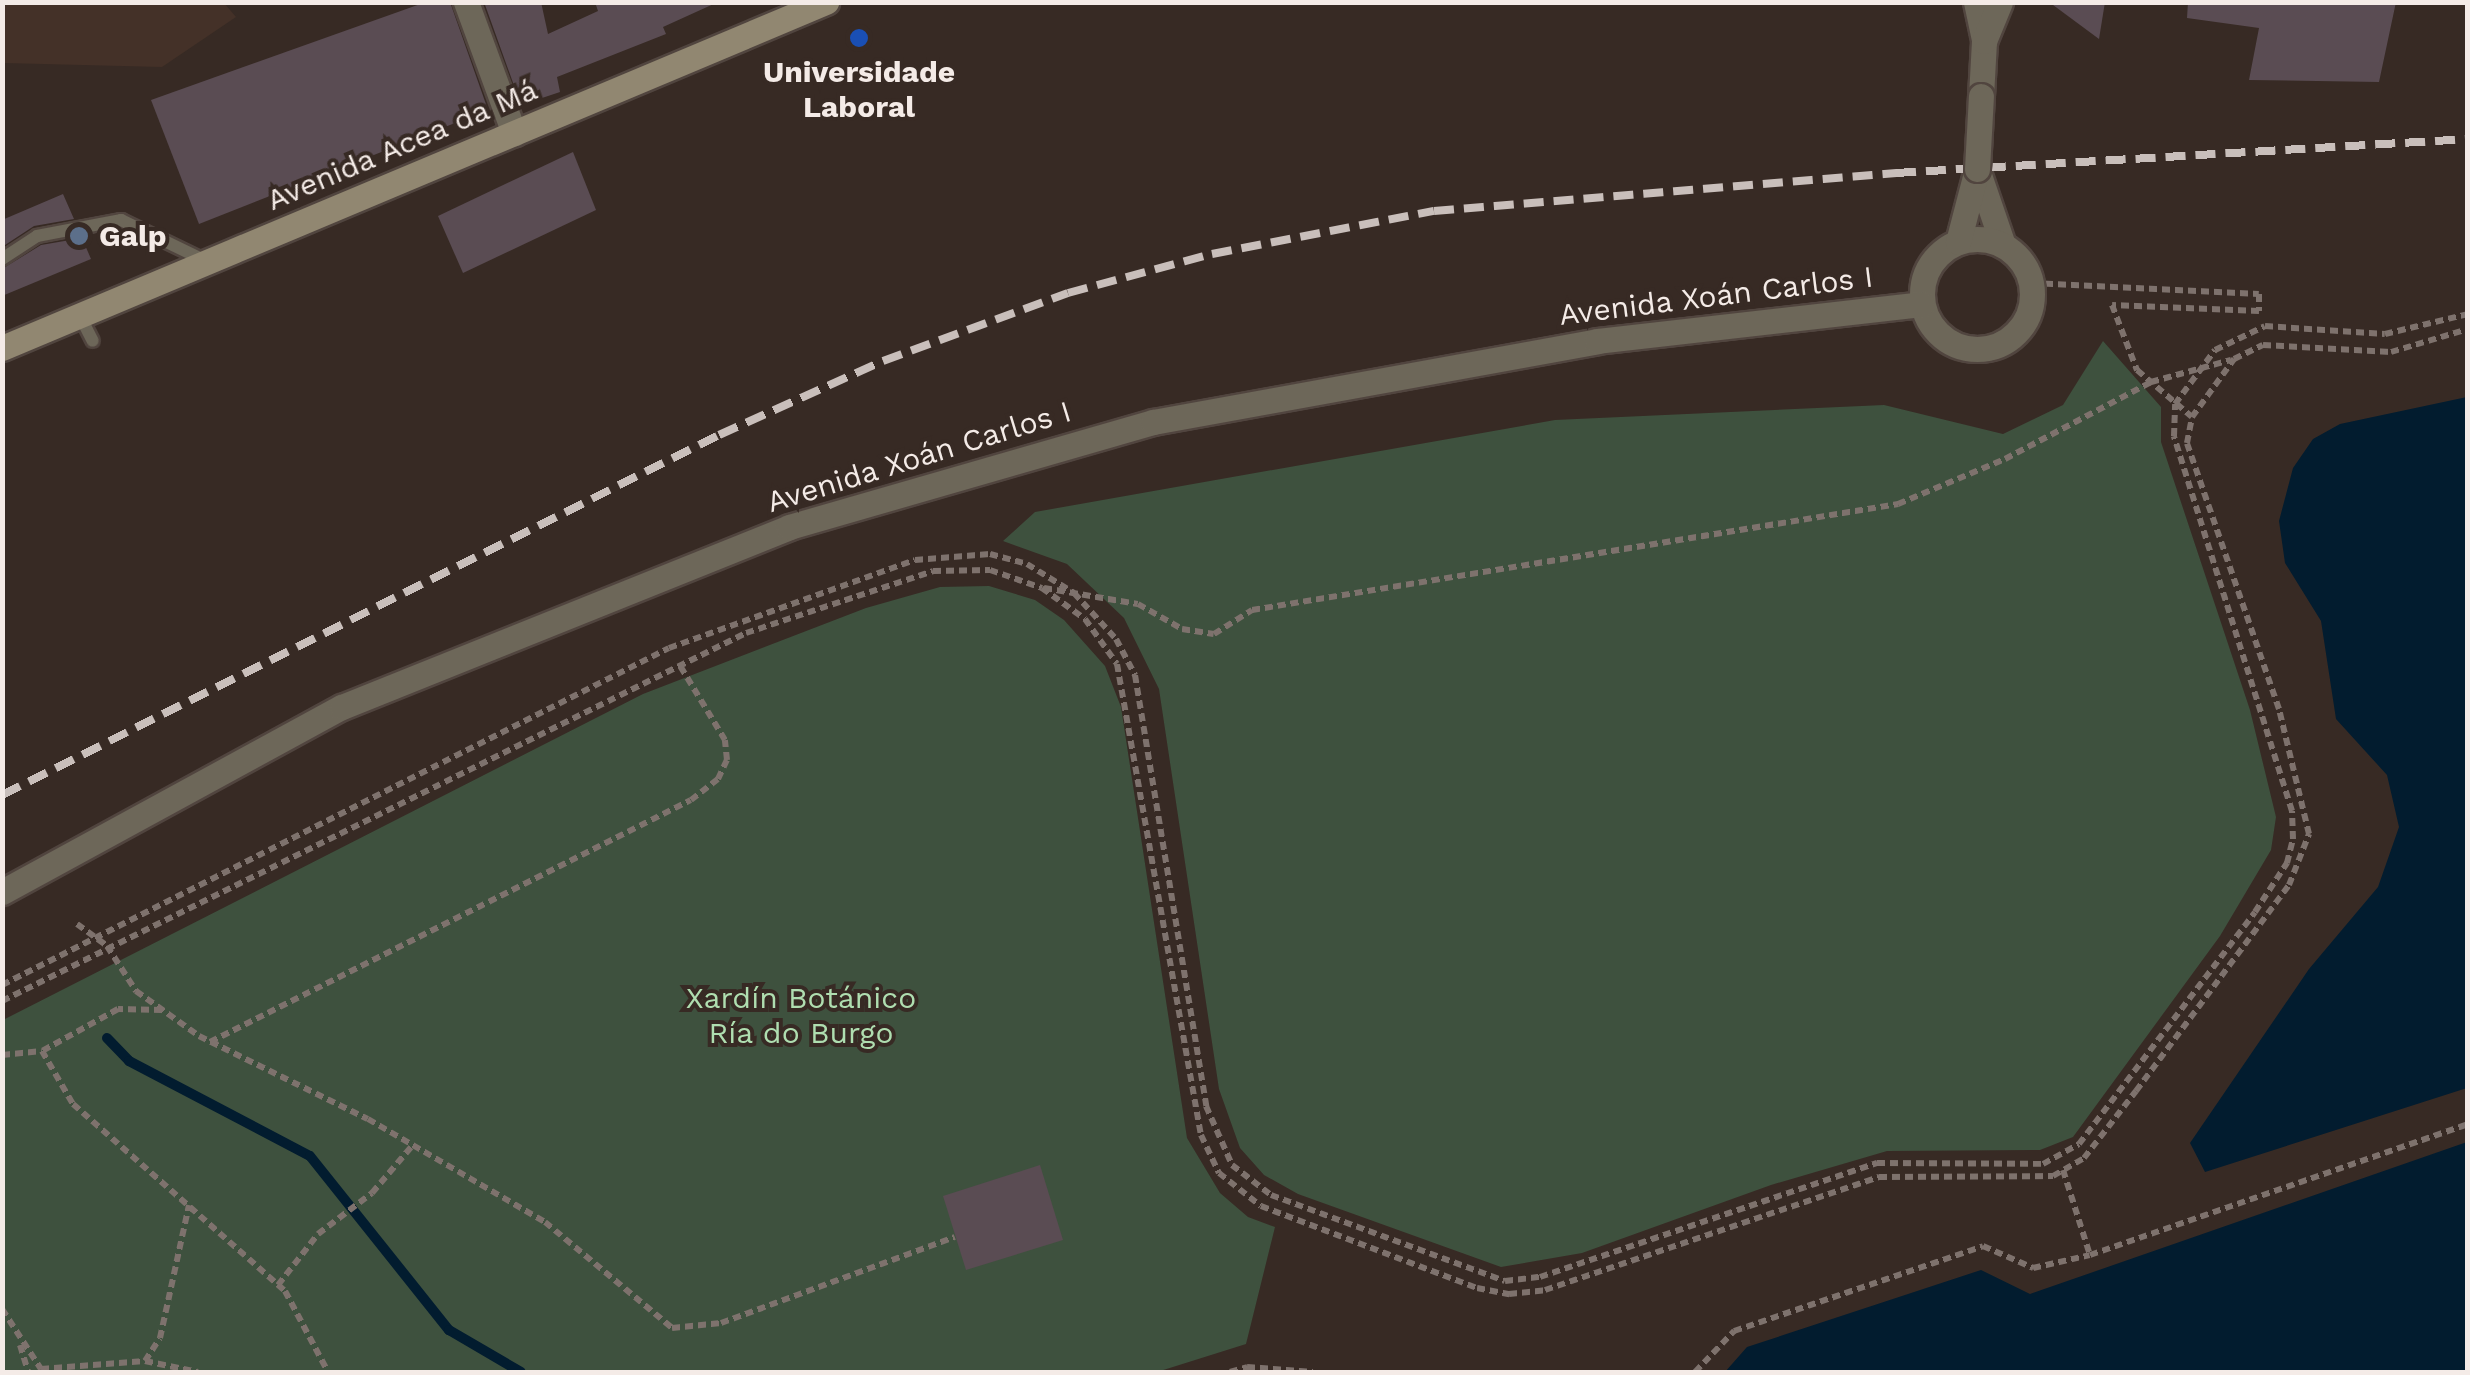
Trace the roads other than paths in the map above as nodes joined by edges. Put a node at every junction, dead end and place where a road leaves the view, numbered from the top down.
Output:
1 (466, 2) edge
2 (826, 2) edge
3 (1976, 2) edge
4 (2000, 2) edge
5 (1984, 41) junction
6 (514, 133) junction
7 (1977, 170) junction
8 (1958, 242) junction
9 (2003, 245) junction
10 (2, 259) edge
11 (206, 261) junction
12 (1922, 304) junction
13 (79, 314) junction
14 (93, 342) dead end
15 (2, 348) edge
16 (2, 892) edge

1 - 6 street
2 - 6 main road, Avenida Acea da Má
3 - 5 street
4 - 5 street
5 - 7 street, bridge
6 - 11 main road, Avenida Acea da Má
7 - 8 street
7 - 9 street
8 - 9 street
8 - 12 street
9 - 12 street
10 - 11 lane
11 - 13 main road, Avenida Acea da Má
12 - 16 street, Avenida Xoán Carlos I
13 - 14 lane
13 - 15 main road, Avenida Acea da Má

